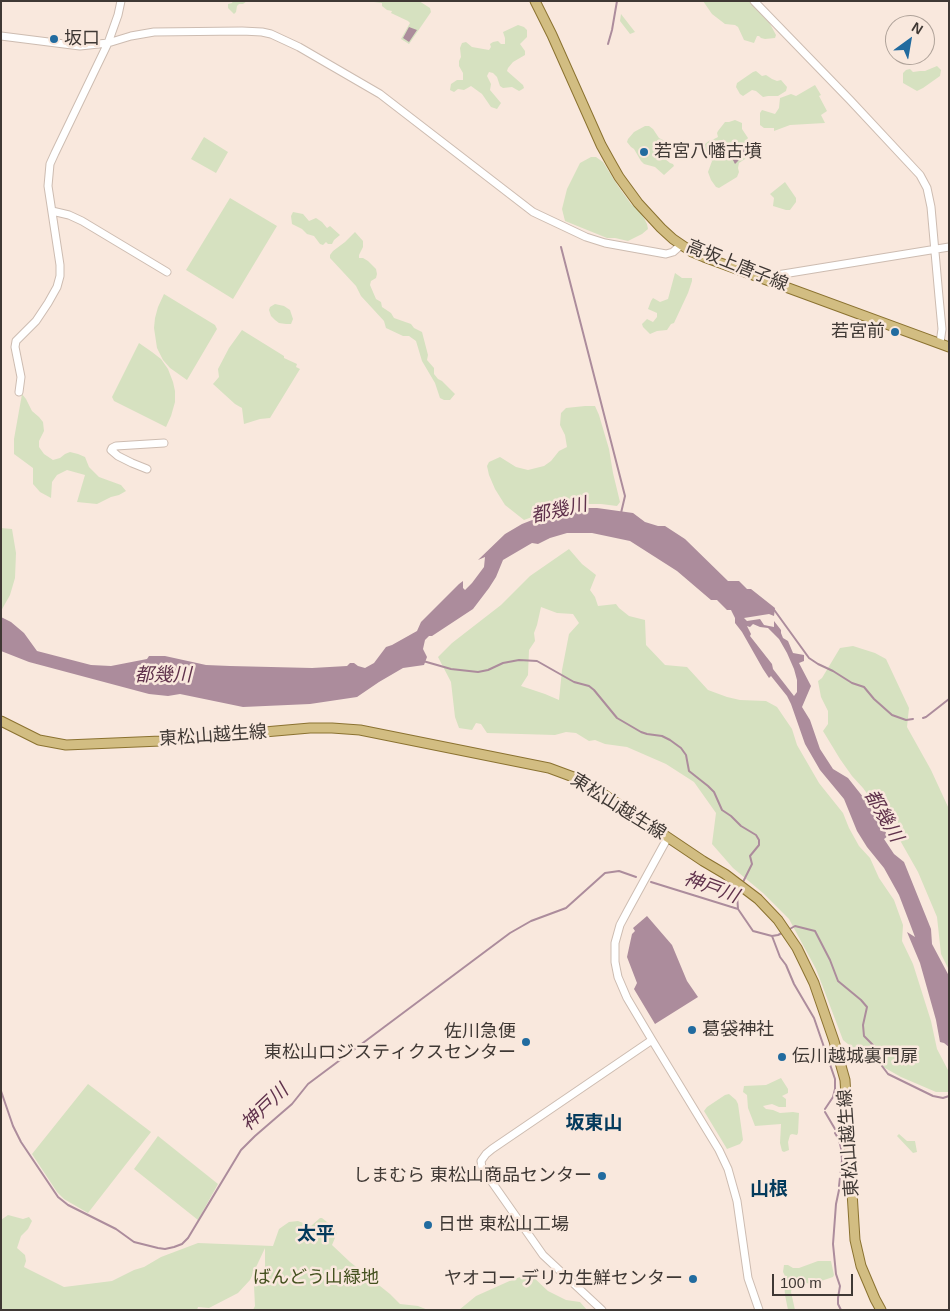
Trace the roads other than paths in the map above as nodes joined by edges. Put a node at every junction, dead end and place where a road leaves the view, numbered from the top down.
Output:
1 (121, 1) edge
2 (535, 1) edge
3 (754, 1) edge
4 (1, 36) edge
5 (108, 43) junction
6 (52, 211) junction
7 (681, 245) junction
8 (949, 248) edge
9 (935, 250) junction
10 (167, 272) dead end
11 (759, 276) junction
12 (944, 345) edge
13 (19, 392) dead end
14 (164, 443) dead end
15 (147, 469) dead end
16 (1, 721) edge
17 (668, 837) junction
18 (652, 1040) junction
19 (602, 1310) edge
20 (759, 1310) edge
21 (881, 1310) edge

1 - 5 street
2 - 7 main road, 高坂上唐子線
3 - 9 street
4 - 5 street
5 - 6 street
5 - 7 street
6 - 10 street
6 - 13 street
7 - 11 main road, 高坂上唐子線
8 - 9 street
9 - 11 street
9 - 12 street
11 - 12 main road, 高坂上唐子線
14 - 15 street
16 - 17 main road, 東松山越生線
17 - 18 street
17 - 21 main road, 東松山越生線
18 - 19 street
18 - 20 street

